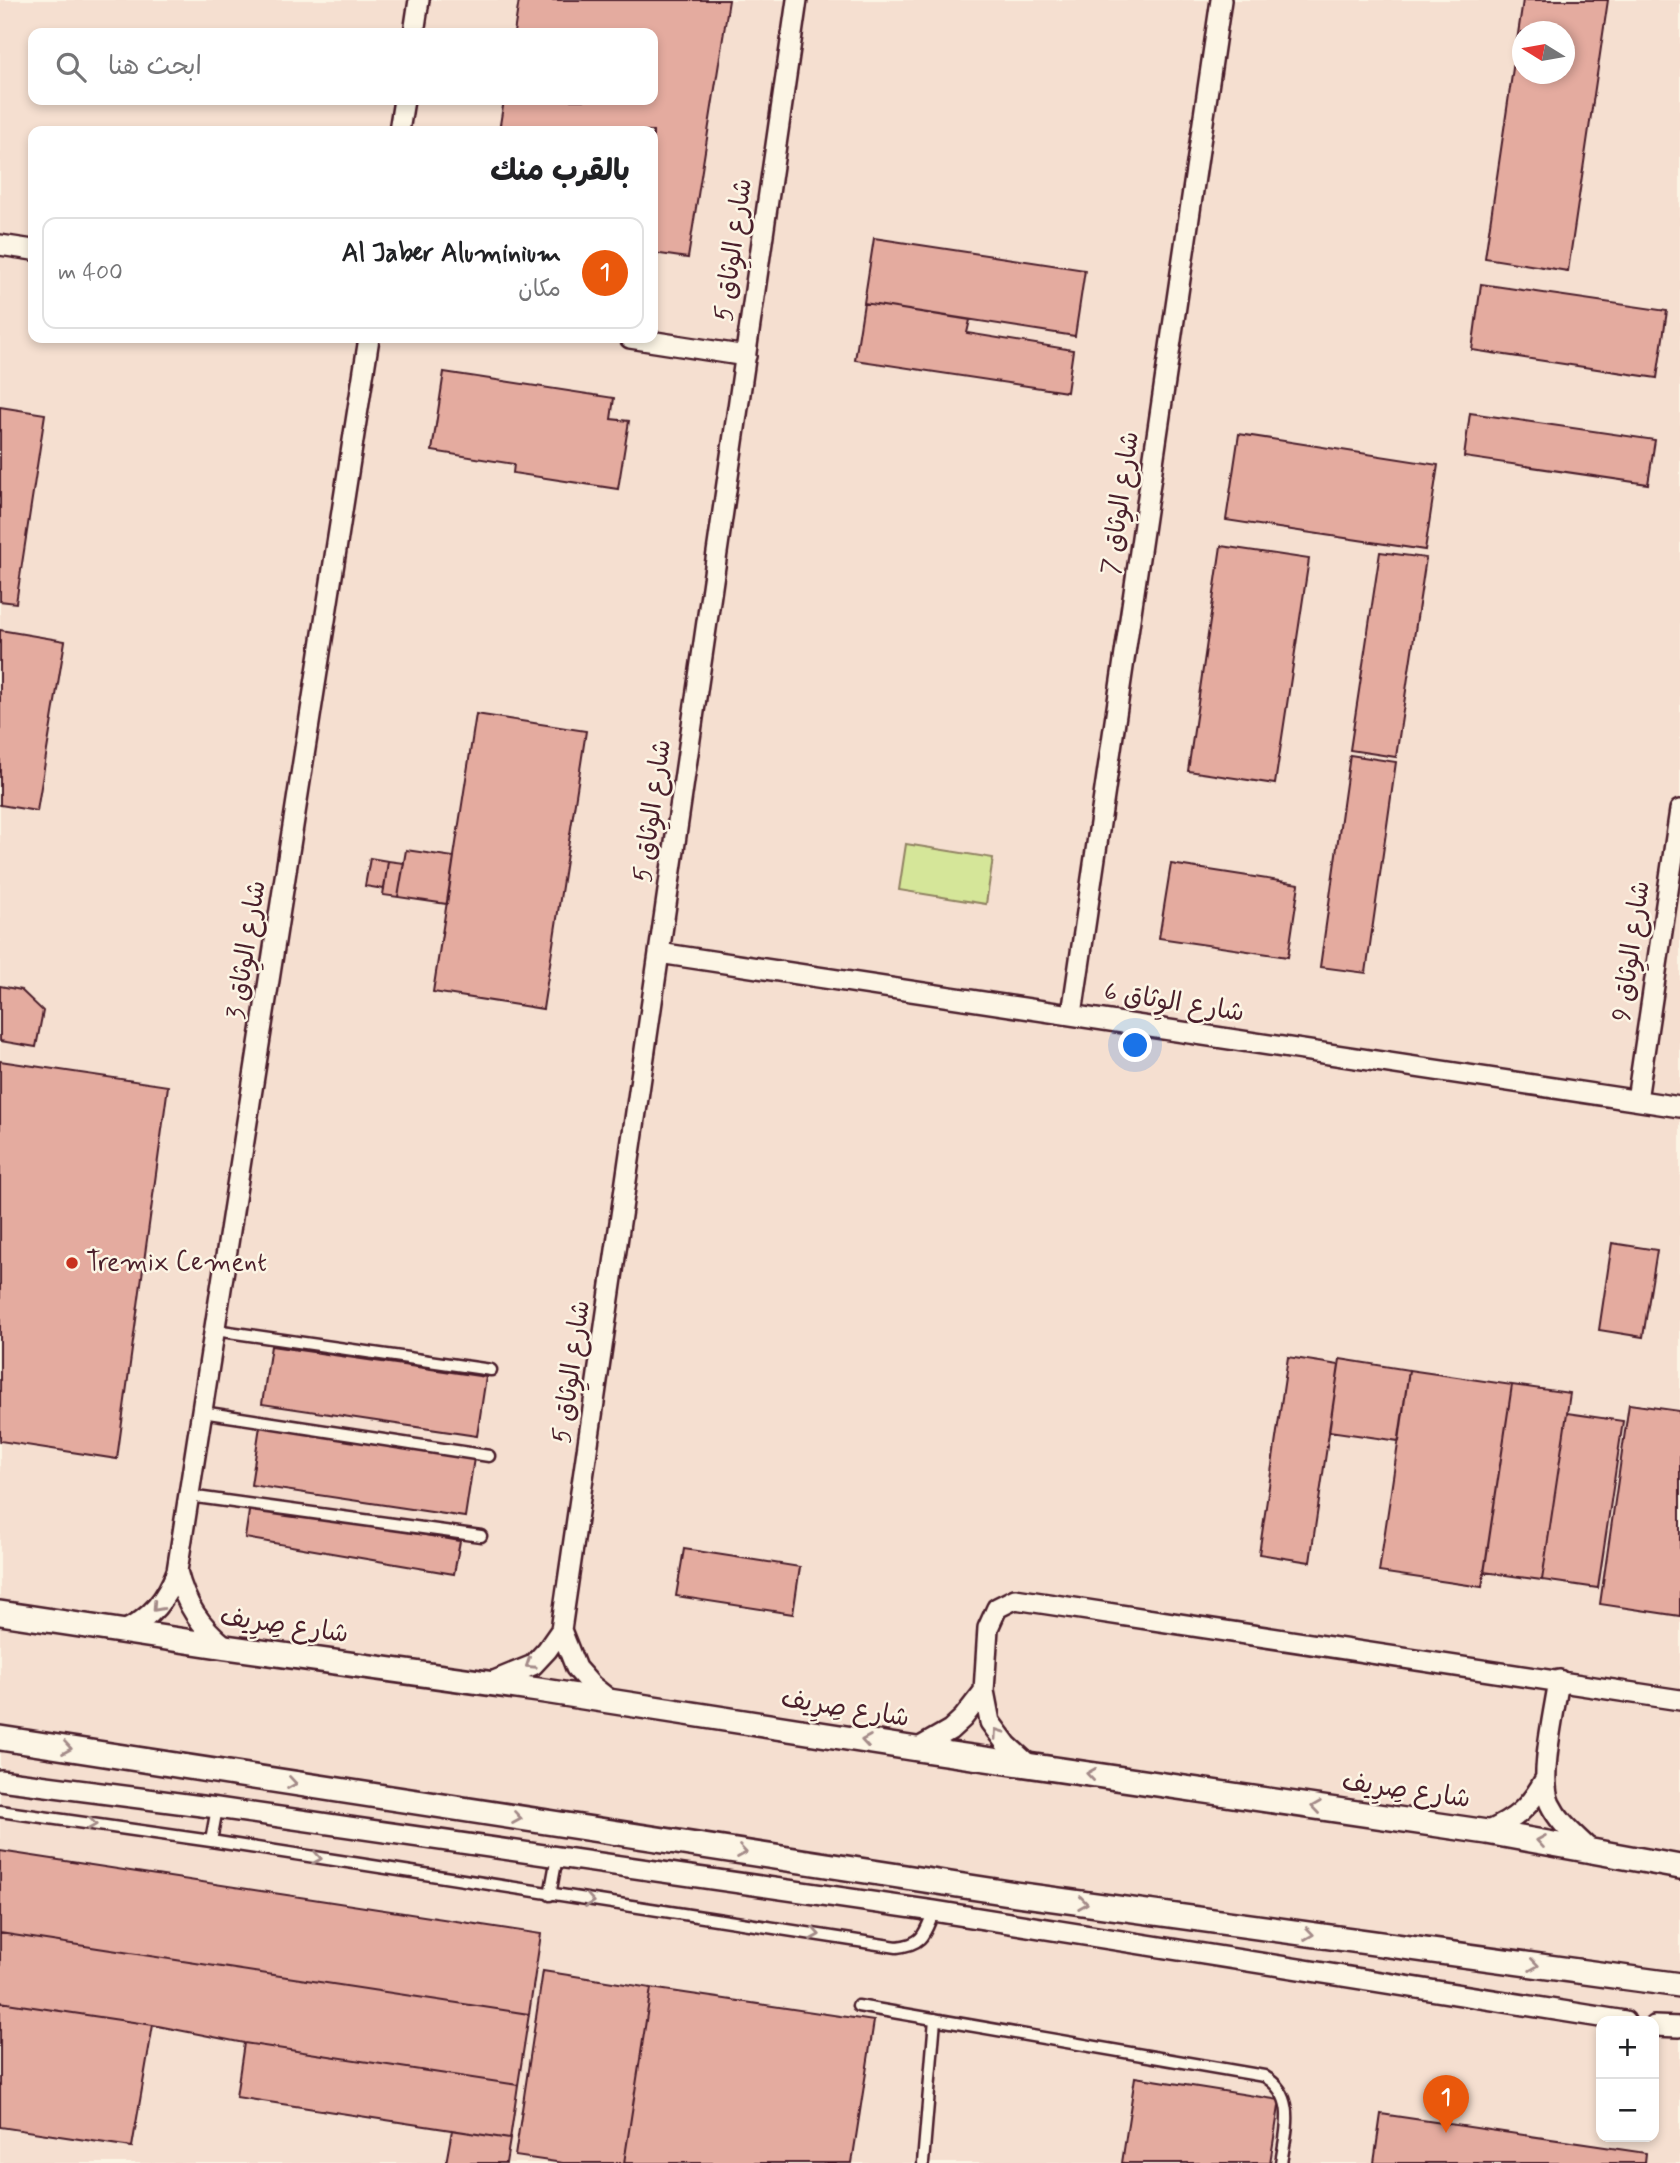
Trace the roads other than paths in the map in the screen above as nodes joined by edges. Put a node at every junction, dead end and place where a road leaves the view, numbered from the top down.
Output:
1 (419, 0) edge
2 (797, 0) edge
3 (1222, 0) edge
4 (415, 28) edge
5 (403, 105) edge
6 (400, 126) edge
7 (0, 245) edge
8 (28, 249) edge
9 (658, 342) edge
10 (368, 343) edge
11 (746, 356) junction
12 (1680, 810) edge
13 (659, 953) junction
14 (1072, 1014) junction
15 (1637, 1100) junction
16 (1680, 1107) edge
17 (215, 1330) junction
18 (491, 1370) dead end
19 (202, 1412) junction
20 (489, 1456) dead end
21 (189, 1496) junction
22 (481, 1536) dead end
23 (177, 1571) junction
24 (0, 1613) edge
25 (561, 1630) junction
26 (124, 1631) junction
27 (226, 1647) junction
28 (1559, 1680) junction
29 (489, 1683) junction
30 (984, 1691) junction
31 (1680, 1700) edge
32 (611, 1701) junction
33 (0, 1738) edge
34 (918, 1749) junction
35 (1029, 1765) junction
36 (1545, 1779) junction
37 (0, 1780) edge
38 (217, 1808) junction
39 (0, 1811) edge
40 (1487, 1832) junction
41 (211, 1841) junction
42 (1589, 1849) junction
43 (557, 1857) junction
44 (1680, 1867) edge
45 (550, 1895) junction
46 (934, 1911) junction
47 (1680, 1985) edge
48 (858, 2006) dead end
49 (1596, 2016) edge
50 (935, 2019) junction
51 (1659, 2026) edge
52 (1680, 2027) edge
53 (923, 2163) edge
54 (1281, 2163) edge

1 - 4 street
2 - 11 street, شارع الوِثاق 5
3 - 14 street, شارع الوِثاق 7
5 - 6 street
7 - 8 street
9 - 11 street
10 - 17 street, شارع الوِثاق 3
11 - 13 street, شارع الوِثاق 5
12 - 15 street, شارع الوِثاق 9
13 - 14 street, شارع الوِثاق 6
13 - 25 street, شارع الوِثاق 5
14 - 15 street, شارع الوِثاق 6
15 - 16 street, شارع الوِثاق 6
17 - 18 lane
17 - 19 street, شارع الوِثاق 3
19 - 20 lane
19 - 21 street, شارع الوِثاق 3
21 - 22 lane
21 - 23 street, شارع الوِثاق 3
23 -> 26 street, شارع الوِثاق 3
23 - 27 street, شارع الوِثاق 3
24 - 26 street, شارع صِرِيف
25 -> 29 street, شارع الوِثاق 5
25 - 32 street, شارع الوِثاق 5
26 - 27 street, شارع صِرِيف
27 - 29 street, شارع صِرِيف
28 - 30 street
28 - 31 street
28 - 36 street
29 - 32 street, شارع صِرِيف
30 - 34 street
35 -> 30 street
34 -> 32 street, شارع صِرِيف
33 -> 47 street
34 - 35 street, شارع صِرِيف
40 -> 35 street, شارع صِرِيف
36 - 40 street
36 - 42 street
37 - 38 street
38 - 41 lane
38 - 43 street
39 -> 41 lane
42 -> 40 street, شارع صِرِيف
41 -> 45 lane
42 - 44 street, شارع صِرِيف
43 - 45 lane
43 - 46 street
45 -> 46 lane
46 - 49 street
48 - 50 lane
50 - 53 lane
50 - 54 lane
51 - 52 street

